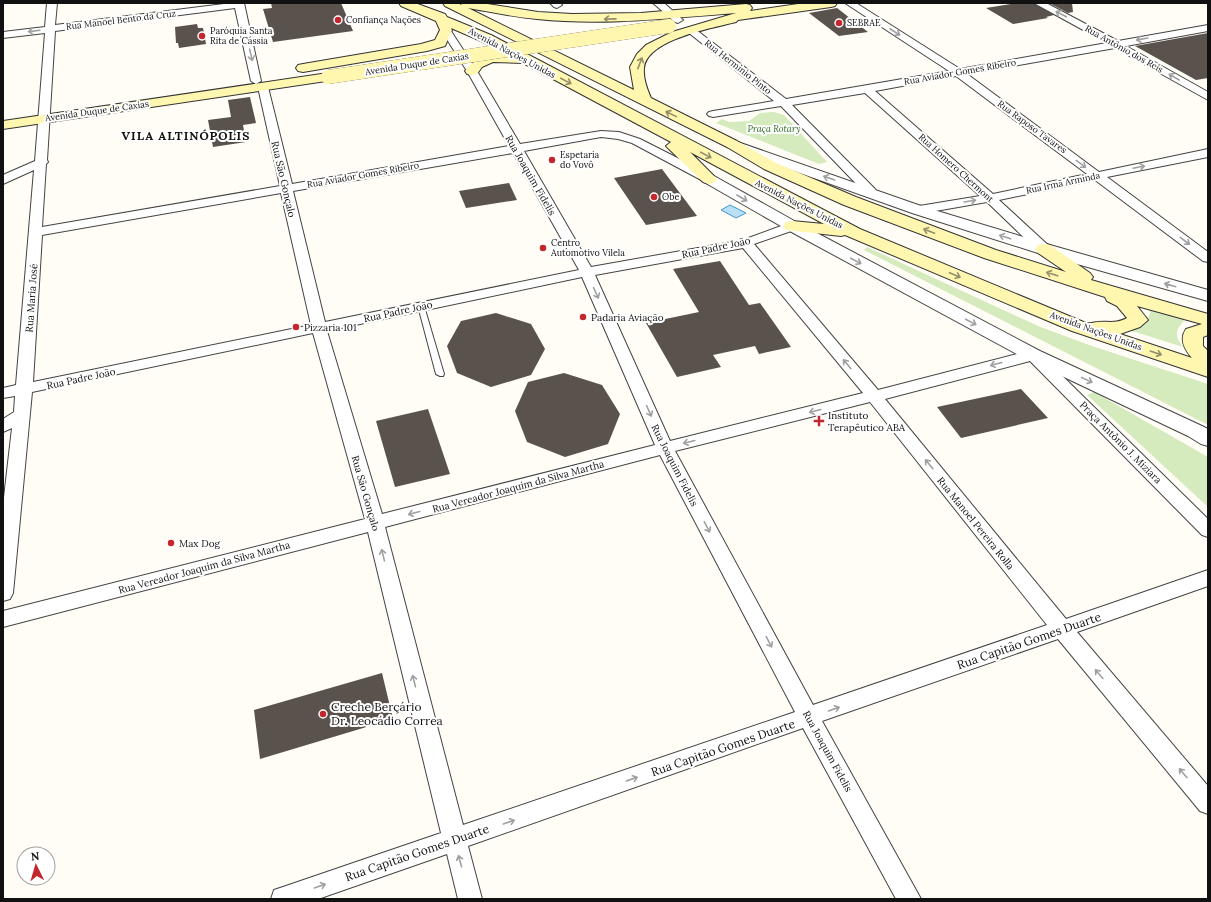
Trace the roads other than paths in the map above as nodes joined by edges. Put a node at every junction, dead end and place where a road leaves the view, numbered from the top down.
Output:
1 (52, 3) edge
2 (405, 3) edge
3 (449, 3) edge
4 (463, 3) edge
5 (658, 3) edge
6 (786, 3) edge
7 (831, 3) edge
8 (850, 3) edge
9 (1040, 3) edge
10 (239, 4) edge
11 (746, 12) junction
12 (671, 20) junction
13 (443, 24) junction
14 (1208, 28) edge
15 (51, 29) junction
16 (692, 31) junction
17 (3, 36) edge
18 (1116, 44) junction
19 (532, 63) junction
20 (472, 71) junction
21 (957, 72) junction
22 (261, 82) junction
23 (867, 89) junction
24 (1208, 97) edge
25 (644, 100) junction
26 (784, 103) junction
27 (713, 114) dead end
28 (44, 116) junction
29 (3, 118) edge
30 (3, 125) edge
31 (652, 126) junction
32 (732, 144) junction
33 (516, 148) junction
34 (1208, 153) edge
35 (42, 162) junction
36 (1098, 176) junction
37 (709, 179) junction
38 (3, 180) edge
39 (286, 188) junction
40 (871, 192) junction
41 (990, 198) junction
42 (918, 210) junction
43 (792, 226) junction
44 (36, 232) junction
45 (854, 232) junction
46 (746, 242) junction
47 (1044, 250) junction
48 (1208, 258) edge
49 (587, 272) junction
50 (1102, 290) junction
51 (1208, 296) edge
52 (421, 306) junction
53 (1208, 320) edge
54 (1079, 327) junction
55 (319, 328) junction
56 (1208, 329) edge
57 (1033, 355) junction
58 (1208, 363) edge
59 (1208, 370) edge
60 (440, 374) dead end
61 (24, 390) junction
62 (3, 393) edge
63 (874, 396) junction
64 (20, 416) junction
65 (3, 426) edge
66 (1208, 439) edge
67 (665, 448) junction
68 (375, 523) junction
69 (1208, 530) edge
70 (1208, 578) edge
71 (3, 593) edge
72 (3, 619) edge
73 (1062, 629) junction
74 (809, 718) junction
75 (1208, 803) edge
76 (454, 841) junction
77 (283, 899) edge
78 (470, 899) edge
79 (909, 899) edge

1 - 15 street, Rua Maria José
2 - 13 main road, Avenida Nações Unidas
3 - 25 main road, Avenida Nações Unidas
12 -> 4 main road
5 - 12 street
6 - 11 main road, Avenida Duque de Caxias
7 - 11 main road, Avenida Duque de Caxias
8 -> 21 street, Rua Raposo Tavares
18 -> 9 street, Rua Antônio dos Reis
10 - 15 street, Rua Manoel Bento da Cruz
10 -> 22 street, Rua São Gonçalo
11 - 12 main road, Avenida Duque de Caxias
11 - 16 main road
12 - 22 main road, Avenida Duque de Caxias, bridge
13 - 19 main road, Avenida Nações Unidas
13 - 20 street, Rua Joaquim Fidelis
13 - 22 main road
14 -> 18 street, Rua Aviador Gomes Ribeiro
15 -> 17 street, Rua Manoel Bento da Cruz
15 - 28 street, Rua Maria José
25 -> 16 main road
16 - 26 street, Rua Herminio Pinto
18 - 21 street, Rua Aviador Gomes Ribeiro
24 -> 18 street, Rua Antônio dos Reis
19 - 20 main road
19 -> 31 main road, Avenida Nações Unidas
20 - 33 street, Rua Joaquim Fidelis
21 - 23 street, Rua Aviador Gomes Ribeiro
21 -> 36 street, Rua Raposo Tavares
22 - 28 main road, Avenida Duque de Caxias
22 - 39 street, Rua São Gonçalo
23 - 26 street, Rua Aviador Gomes Ribeiro
23 - 41 street, Rua Homero Chermont
32 -> 25 main road, Avenida Nações Unidas
26 - 27 street, Rua Aviador Gomes Ribeiro
26 - 40 street
28 - 29 main road, Avenida Duque de Caxias
28 - 30 main road, Avenida Duque de Caxias
28 - 35 street, Rua Maria José
31 - 37 main road
31 -> 45 main road, Avenida Nações Unidas
40 -> 32 street, Avenida Nações Unidas
50 -> 32 main road, Avenida Nações Unidas
33 - 37 street, Rua Aviador Gomes Ribeiro
33 - 39 street, Rua Aviador Gomes Ribeiro
33 - 49 street, Rua Joaquim Fidelis
36 -> 34 street, Rua Irmã Arminda
35 - 38 street
35 - 44 street, Rua Maria José
36 - 41 street, Rua Irmã Arminda
36 -> 48 street, Rua Raposo Tavares
37 -> 43 street
39 - 44 street, Rua Aviador Gomes Ribeiro
39 - 55 street, Rua São Gonçalo
40 - 42 street, Avenida Nações Unidas
42 -> 41 street, Rua Irmã Arminda
41 - 47 street, Rua Homero Chermont
47 -> 42 street, Avenida Nações Unidas
43 - 45 main road
43 - 46 street, Rua Padre João
43 -> 57 street
44 - 61 street, Rua Maria José
45 -> 54 main road, Avenida Nações Unidas
46 - 49 street, Rua Padre João
63 -> 46 street, Rua Manoel Pereira Rolla
47 - 50 main road
51 -> 47 street, Avenida Nações Unidas
49 - 52 street, Rua Padre João
49 -> 67 street, Rua Joaquim Fidelis
50 - 53 main road, Avenida Nações Unidas
50 - 54 main road
52 - 55 street, Rua Padre João
52 - 60 lane
54 -> 59 main road, Avenida Nações Unidas
55 - 61 street, Rua Padre João
55 - 68 street, Rua São Gonçalo
56 - 58 main road
57 -> 63 street, Rua Vereador Joaquim da Silva Martha
57 -> 66 street
57 - 69 street, Praça Antônio J. Miziara
61 - 62 street, Rua Padre João
61 - 64 street, Rua Maria José
63 -> 67 street, Rua Vereador Joaquim da Silva Martha
73 -> 63 street, Rua Manoel Pereira Rolla
64 - 65 street
64 - 71 street, Rua Maria José
67 -> 68 street, Rua Vereador Joaquim da Silva Martha
67 -> 74 street, Rua Joaquim Fidelis
68 - 72 street, Rua Vereador Joaquim da Silva Martha
76 -> 68 street, Rua São Gonçalo
70 - 73 street, Rua Capitão Gomes Duarte
74 -> 73 street, Rua Capitão Gomes Duarte
75 -> 73 street, Rua Manoel Pereira Rolla
76 -> 74 street, Rua Capitão Gomes Duarte
74 - 79 street, Rua Joaquim Fidelis
77 -> 76 street, Rua Capitão Gomes Duarte
78 -> 76 street, Rua São Gonçalo

